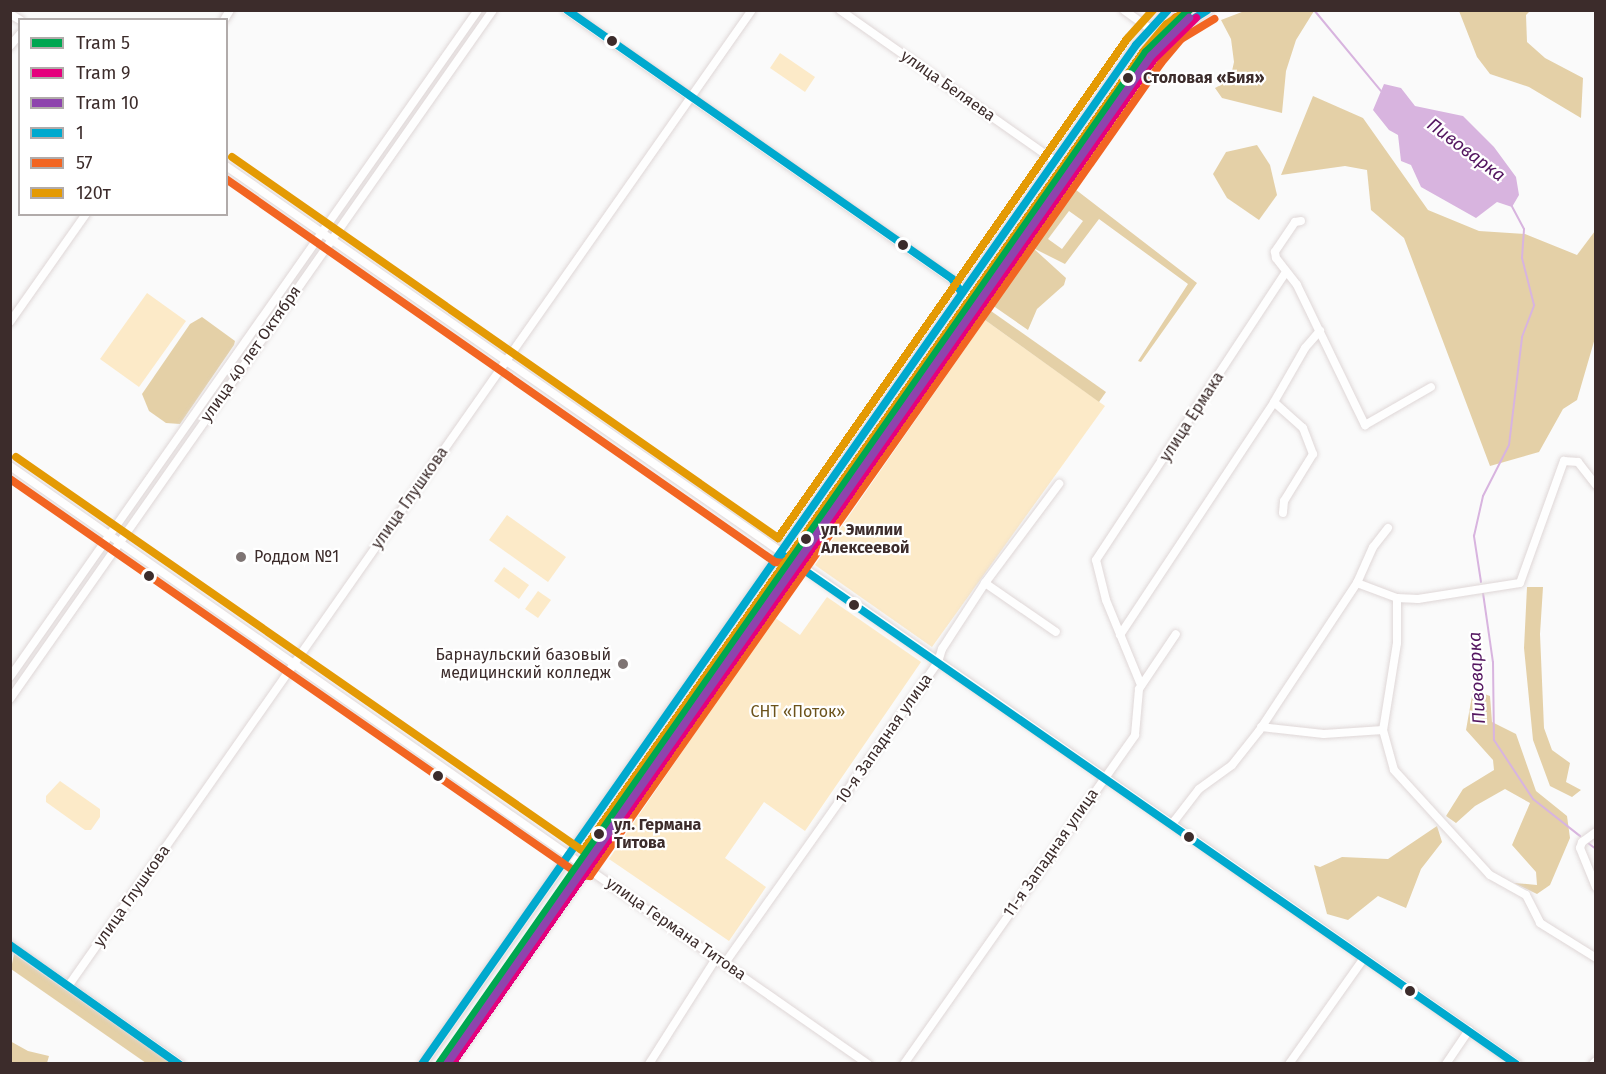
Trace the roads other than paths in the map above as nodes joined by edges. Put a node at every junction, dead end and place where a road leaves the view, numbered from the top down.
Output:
1 (478, 10) edge
2 (493, 10) edge
3 (566, 10) edge
4 (752, 10) edge
5 (840, 10) edge
6 (1124, 10) edge
7 (1168, 10) edge
8 (1208, 10) edge
9 (1149, 28) junction
10 (691, 98) junction
11 (1055, 161) junction
12 (228, 167) edge
13 (85, 216) edge
14 (1301, 221) dead end
15 (321, 231) junction
16 (332, 239) junction
17 (1286, 272) junction
18 (962, 293) junction
19 (978, 307) junction
20 (10, 322) edge
21 (1320, 331) junction
22 (506, 360) junction
23 (1431, 387) dead end
24 (1274, 402) junction
25 (10, 466) edge
26 (1059, 484) dead end
27 (1596, 485) edge
28 (1283, 513) dead end
29 (1388, 528) dead end
30 (109, 534) junction
31 (120, 542) junction
32 (781, 553) junction
33 (797, 565) junction
34 (985, 583) junction
35 (1357, 583) junction
36 (1397, 598) junction
37 (1056, 632) dead end
38 (1176, 634) dead end
39 (1120, 635) junction
40 (938, 662) junction
41 (294, 664) junction
42 (10, 677) edge
43 (1141, 686) junction
44 (10, 699) edge
45 (1261, 727) junction
46 (1383, 730) junction
47 (1105, 776) junction
48 (1172, 824) junction
49 (1596, 832) edge
50 (569, 855) junction
51 (586, 866) junction
52 (1596, 887) edge
53 (10, 945) edge
54 (717, 957) junction
55 (1364, 958) junction
56 (1596, 958) edge
57 (725, 963) junction
58 (69, 985) junction
59 (1469, 1030) junction
60 (180, 1064) edge
61 (422, 1064) edge
62 (449, 1064) edge
63 (649, 1064) edge
64 (868, 1064) edge
65 (904, 1064) edge
66 (1289, 1064) edge
67 (1446, 1064) edge
68 (1517, 1064) edge

1 - 15 street, улица 40 лет Октября
2 - 16 street, улица 40 лет Октября
3 - 10 street
4 - 10 street, улица Глушкова
5 - 11 street, улица Беляева
6 - 9 street
7 - 9 main road
8 - 19 main road
9 - 11 main road
10 - 18 street
10 - 22 street, улица Глушкова
11 - 18 main road
12 - 15 street
13 - 20 street
14 - 17 street
15 - 16 street
15 - 30 street, улица 40 лет Октября
16 - 22 street
16 - 31 street, улица 40 лет Октября
17 - 21 street
17 - 39 street, улица Ермака
18 - 19 street
18 - 32 main road
19 - 33 main road
21 - 23 street
21 - 24 street
22 - 32 street
22 - 41 street, улица Глушкова
24 - 28 street
24 - 39 street
25 - 30 street, улица Германа Титова
26 - 34 street, 10-я Западная улица
27 - 36 street
29 - 35 street
30 - 31 street, улица Германа Титова
30 - 42 street, улица 40 лет Октября
31 - 41 street, улица Германа Титова
31 - 44 street, улица 40 лет Октября
32 - 33 street
32 - 50 main road
33 - 40 street
33 - 51 main road
34 - 37 street
34 - 40 street, 10-я Западная улица
35 - 36 street
35 - 45 street
36 - 46 street
38 - 43 street, 11-я Западная улица
39 - 43 street
40 - 47 street
40 - 57 street, 10-я Западная улица
41 - 50 street, улица Германа Титова
41 - 58 street, улица Глушкова
43 - 47 street, 11-я Западная улица
45 - 46 street
45 - 48 street
46 - 56 street
47 - 48 street
47 - 65 street, 11-я Западная улица
48 - 55 street
49 - 52 street
50 - 51 street, улица Германа Титова
50 - 61 main road
51 - 54 street, улица Германа Титова
51 - 62 main road
53 - 58 street
54 - 57 street, улица Германа Титова
54 - 63 street
55 - 59 street
55 - 66 street
57 - 64 street, улица Германа Титова
58 - 60 street
59 - 67 street
59 - 68 street

